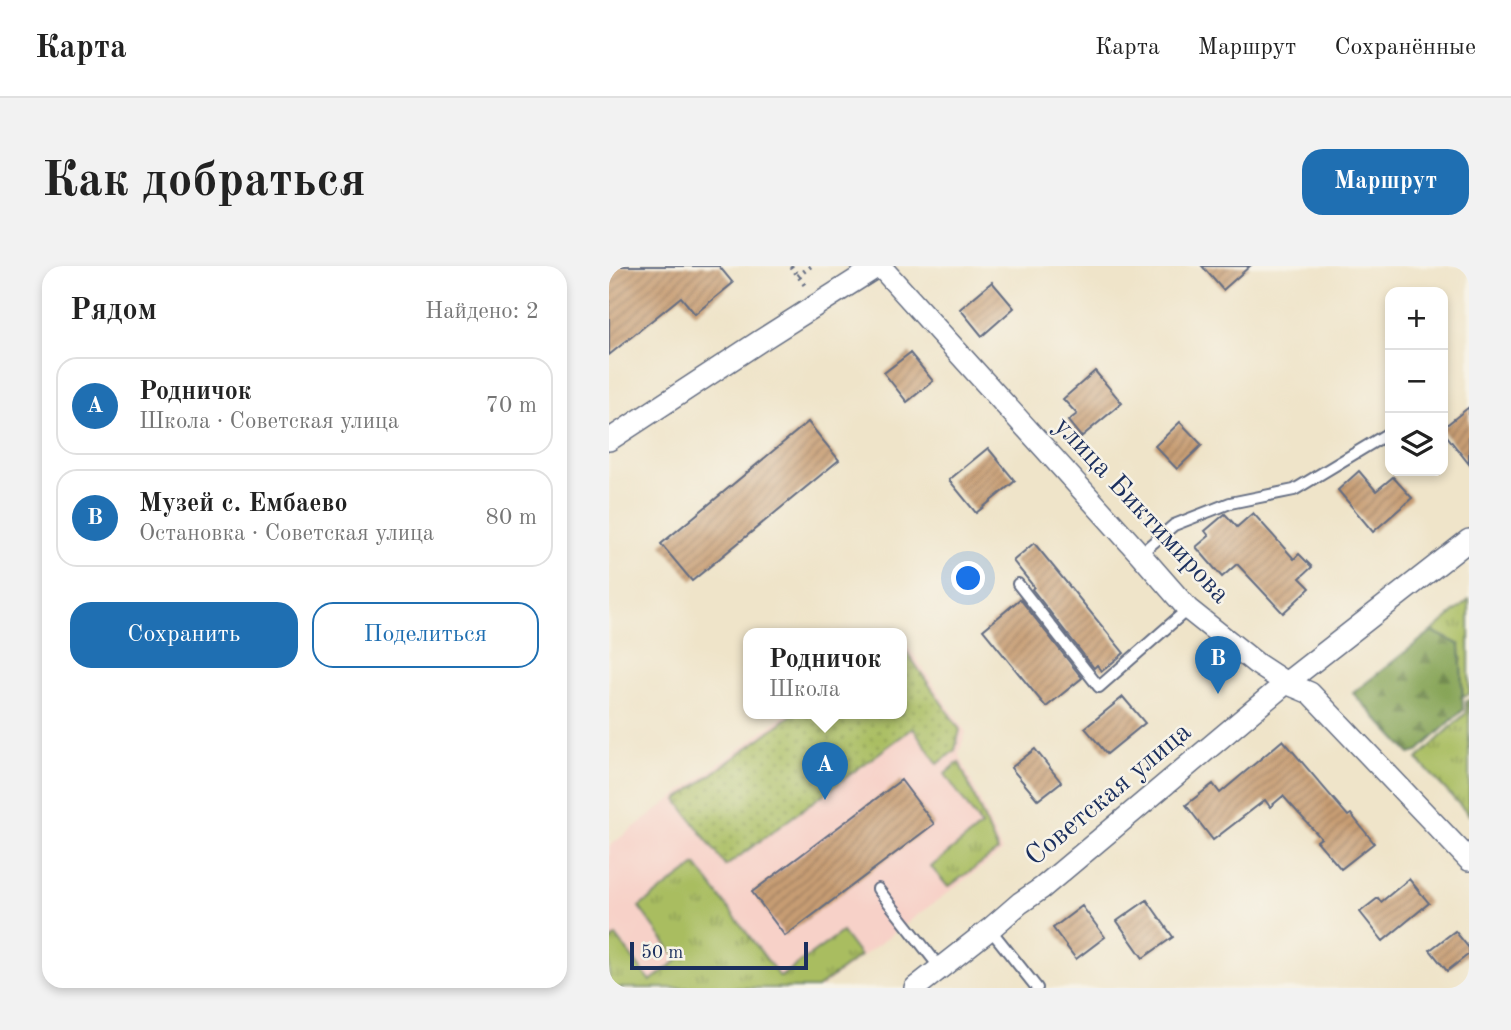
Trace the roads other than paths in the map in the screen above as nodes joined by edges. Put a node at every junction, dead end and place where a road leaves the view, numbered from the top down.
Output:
1 (879, 266) edge
2 (1385, 435) edge
3 (609, 440) edge
4 (1469, 540) edge
5 (1140, 554) junction
6 (1018, 584) dead end
7 (1188, 609) junction
8 (1286, 683) junction
9 (1469, 860) edge
10 (879, 889) dead end
11 (990, 929) junction
12 (941, 969) junction
13 (915, 988) edge
14 (1037, 988) edge

1 - 3 street
1 - 5 street, улица Биктимирова
2 - 5 lane
4 - 8 street, Советская улица
5 - 7 street, улица Биктимирова
6 - 7 lane
7 - 8 street, улица Биктимирова
8 - 9 street, улица Биктимирова
8 - 11 street, Советская улица
10 - 12 lane
11 - 12 street, Советская улица
11 - 14 lane
12 - 13 street, Советская улица

